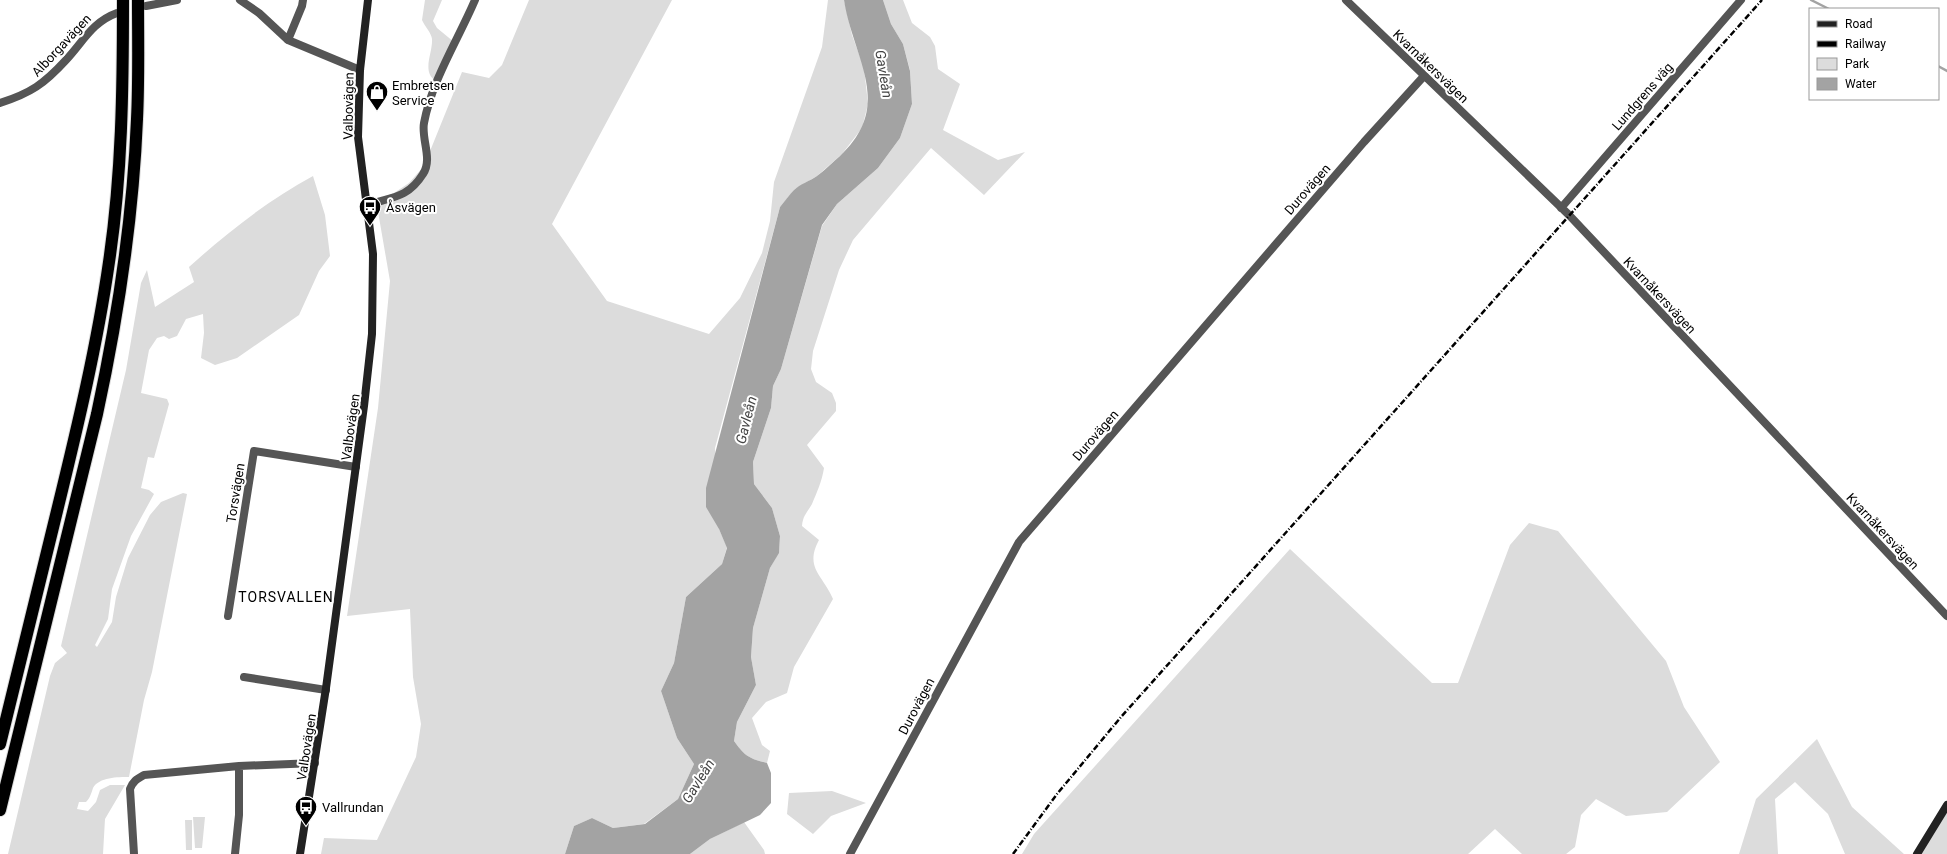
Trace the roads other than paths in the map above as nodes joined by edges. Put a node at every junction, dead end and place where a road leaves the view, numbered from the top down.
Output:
1 (123, 0) edge
2 (177, 0) edge
3 (240, 0) edge
4 (303, 0) edge
5 (368, 0) edge
6 (475, 0) edge
7 (1346, 0) edge
8 (1741, 0) edge
9 (142, 3) edge
10 (116, 13) dead end
11 (288, 40) junction
12 (360, 70) junction
13 (1424, 76) junction
14 (0, 103) edge
15 (367, 205) junction
16 (1561, 208) junction
17 (356, 467) junction
18 (228, 616) dead end
19 (1947, 616) edge
20 (244, 677) dead end
21 (326, 690) junction
22 (0, 744) edge
23 (315, 763) junction
24 (239, 766) junction
25 (1947, 804) edge
26 (0, 810) edge
27 (134, 854) edge
28 (235, 854) edge
29 (300, 854) edge
30 (850, 854) edge
31 (1917, 854) edge

1 - 22 highway
2 - 9 street
3 - 11 street
4 - 11 street
5 - 12 main road, Valbovägen
6 - 15 street
7 - 13 street, Kvarnåkersvägen
8 - 16 street, Lundgrens väg
9 - 26 highway
10 - 14 street, Alborgavägen
11 - 12 street
12 - 15 main road, Valbovägen
13 - 16 street, Kvarnåkersvägen
13 - 30 street, Durovägen
15 - 17 main road, Valbovägen
16 - 19 street, Kvarnåkersvägen
17 - 18 street, Torsvägen
17 - 21 main road, Valbovägen
20 - 21 street
21 - 23 main road, Valbovägen
23 - 24 street
23 - 29 main road, Valbovägen
24 - 27 street
24 - 28 street
25 - 31 main road

